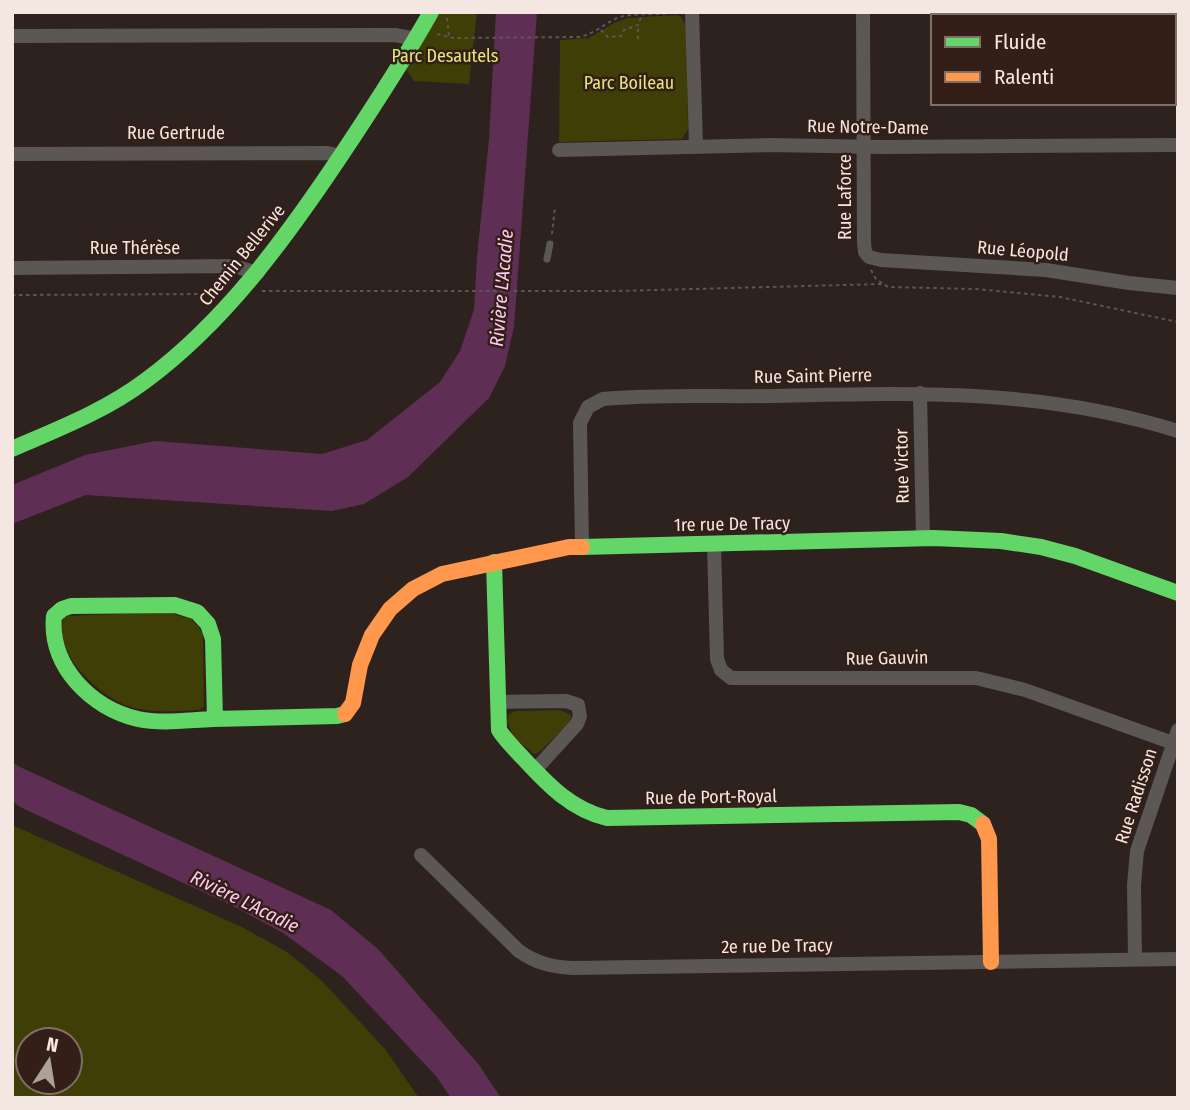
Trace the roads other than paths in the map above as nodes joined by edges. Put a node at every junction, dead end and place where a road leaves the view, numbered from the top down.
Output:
1 (692, 12) edge
2 (863, 12) edge
3 (438, 17) edge
4 (12, 36) edge
5 (416, 39) junction
6 (1178, 145) edge
7 (696, 146) junction
8 (864, 146) junction
9 (559, 150) dead end
10 (12, 154) edge
11 (340, 156) junction
12 (550, 244) road end
13 (547, 260) dead end
14 (868, 261) joint
15 (12, 268) edge
16 (258, 273) junction
17 (1178, 288) edge
18 (920, 394) junction
19 (1178, 431) edge
20 (12, 449) edge
21 (923, 538) junction
22 (715, 544) junction
23 (582, 546) junction
24 (494, 562) junction
25 (1178, 593) edge
26 (498, 702) junction
27 (215, 719) junction
28 (1175, 736) edge
29 (536, 769) junction
30 (421, 855) dead end
31 (1135, 959) junction
32 (1178, 959) edge
33 (991, 961) junction

1 - 7 street
2 - 8 street, Rue Laforce
3 - 5 street, Chemin Bellerive
4 - 5 street
5 - 11 street, Chemin Bellerive
6 - 8 street, Rue Notre-Dame
7 - 8 street, Rue Notre-Dame
7 - 9 street, Rue Notre-Dame
8 - 14 street, Rue Laforce
10 - 11 street, Rue Gertrude
11 - 16 street, Chemin Bellerive
12 - 13 lane
14 - 17 street, Rue Léopold
15 - 16 street, Rue Thérèse
16 - 20 street, Chemin Bellerive
18 - 19 street, Rue Saint Pierre
18 - 21 street, Rue Victor
18 - 23 street, Rue Saint Pierre
21 - 22 street, 1re rue De Tracy
21 - 25 street, 1re rue De Tracy
22 - 23 street, 1re rue De Tracy
22 - 28 street, Rue Gauvin
23 - 24 street, 1re rue De Tracy
24 - 26 street, Rue de Port-Royal
24 - 27 street, 1re rue De Tracy
26 - 29 street, Rue de Port-Royal
26 - 29 street
27 - 27 street
28 - 31 street, Rue Radisson
29 - 33 street, Rue de Port-Royal
30 - 33 street, 2e rue De Tracy
31 - 32 street, 2e rue De Tracy
31 - 33 street, 2e rue De Tracy

